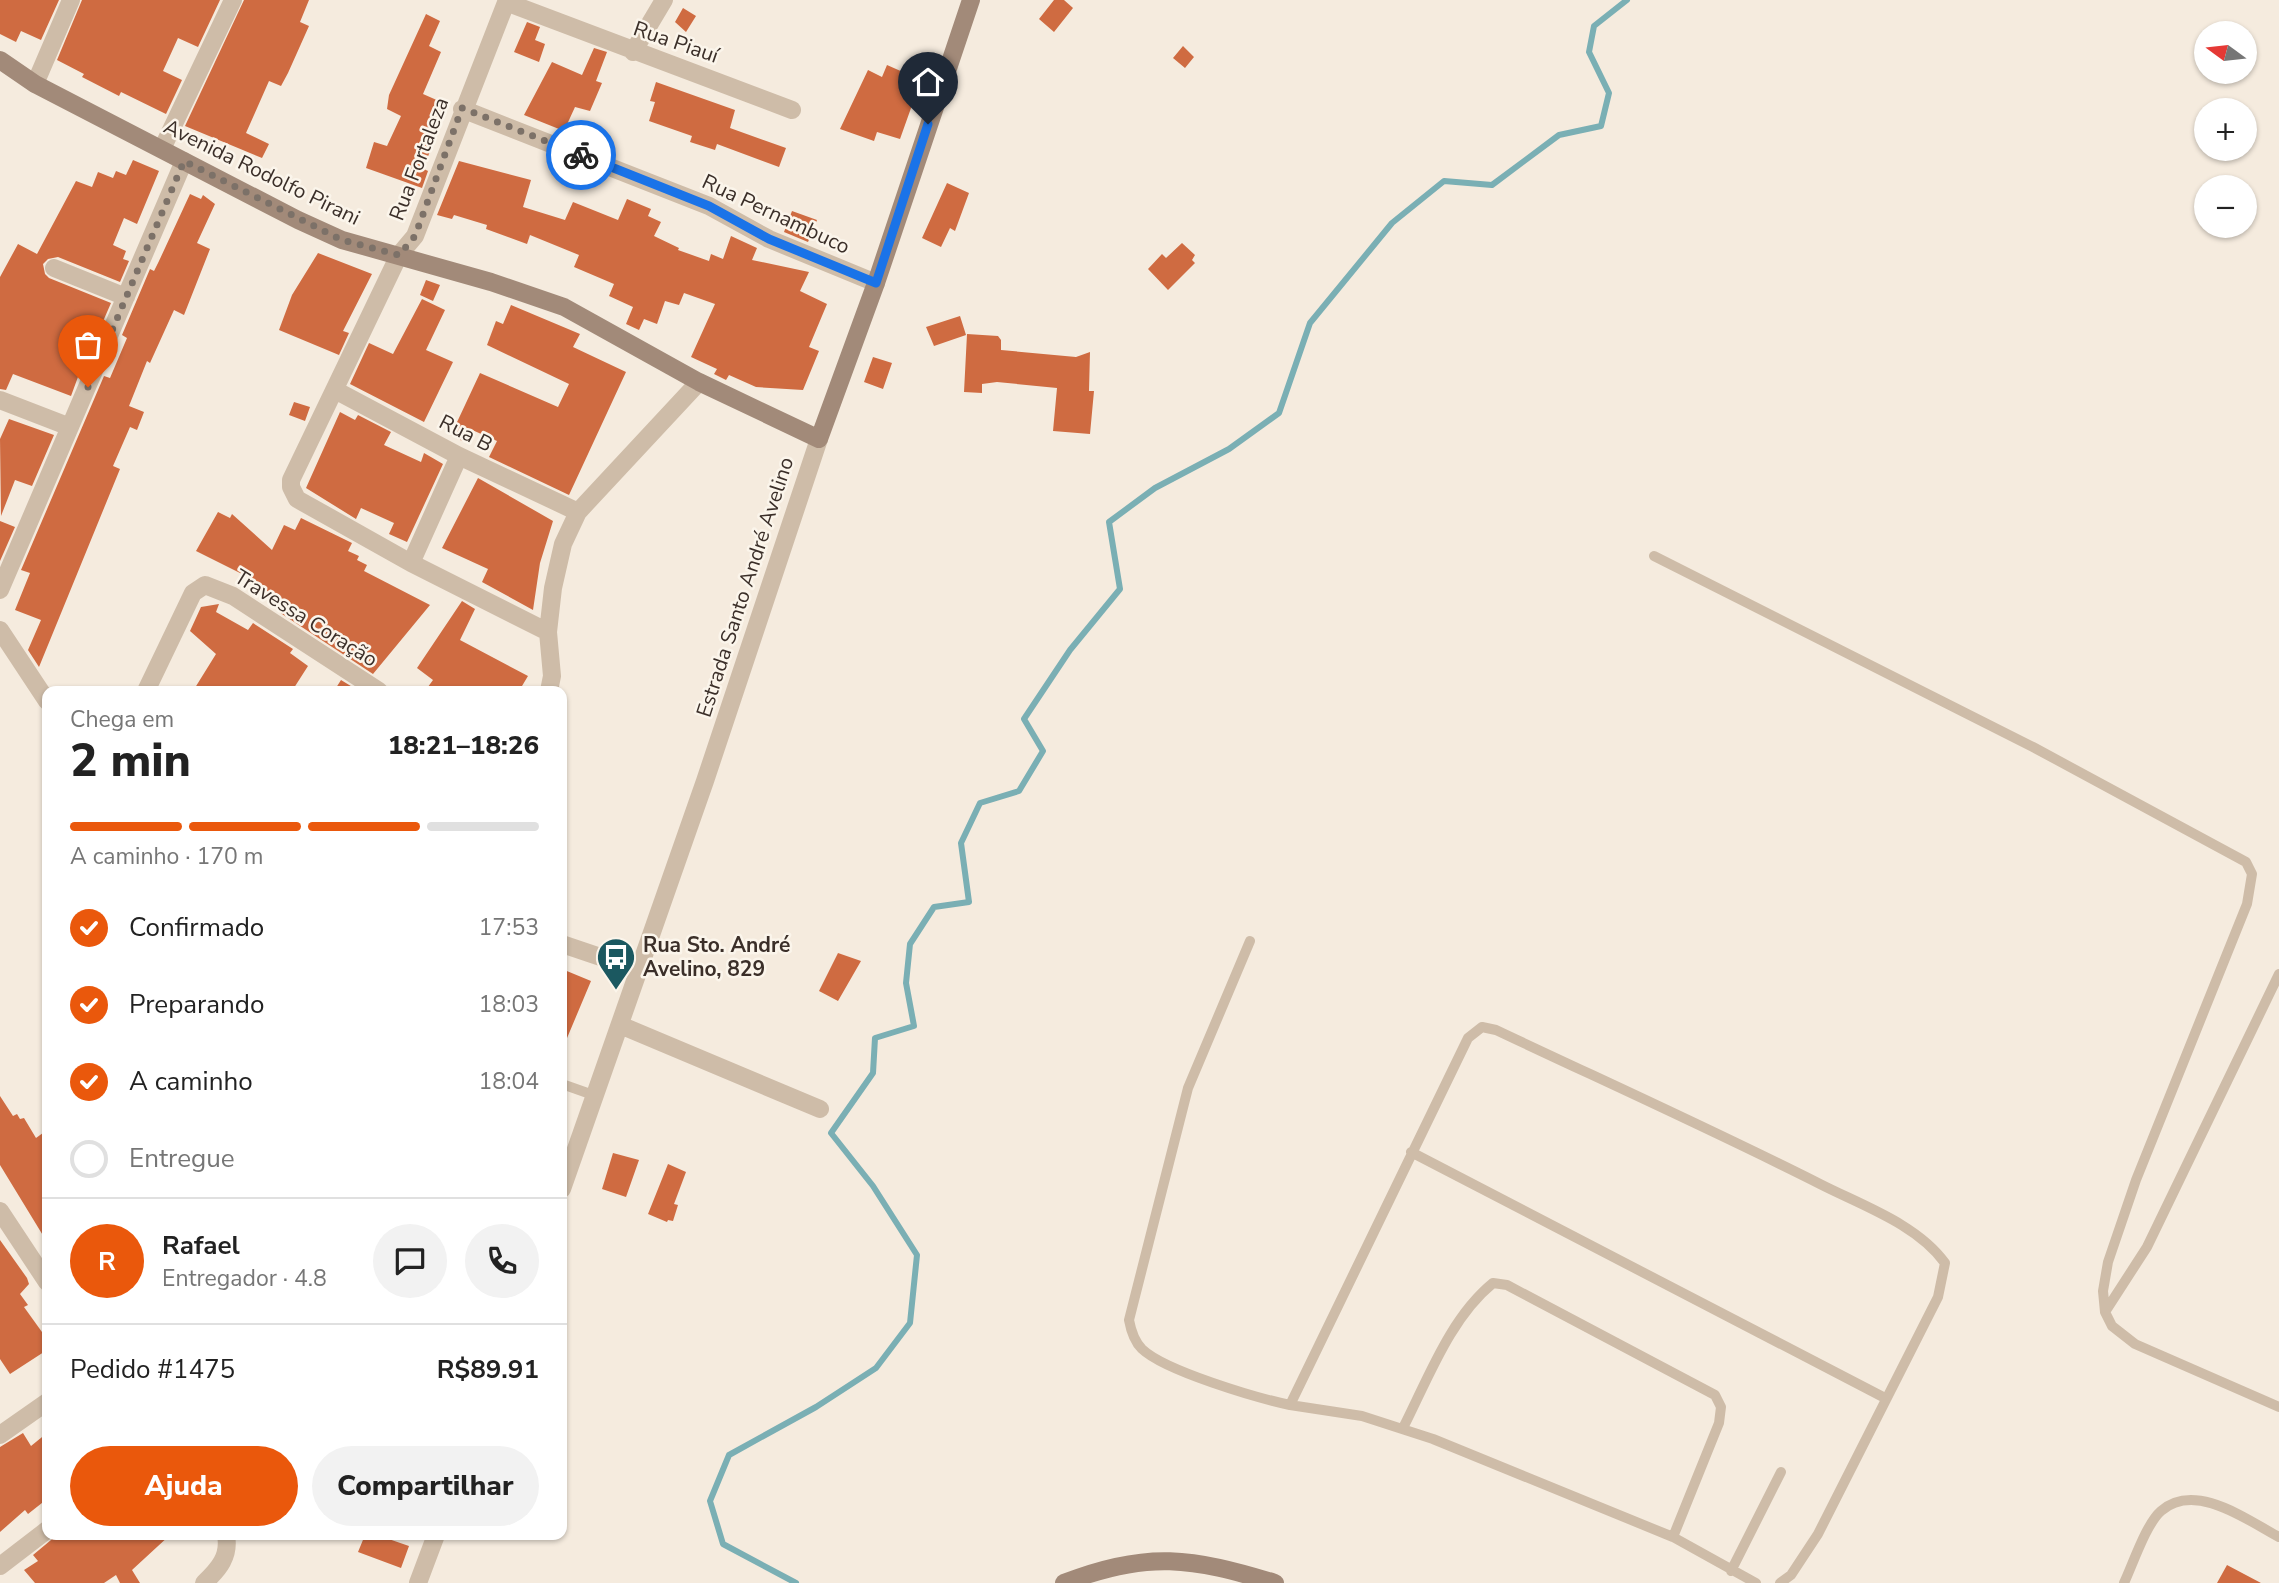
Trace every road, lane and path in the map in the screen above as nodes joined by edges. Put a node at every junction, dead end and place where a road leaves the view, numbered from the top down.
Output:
1 (71, 0) edge
2 (233, 0) edge
3 (664, 0) edge
4 (971, 0) edge
5 (506, 1) edge
6 (633, 52) junction
7 (0, 61) edge
8 (36, 84) junction
9 (462, 108) junction
10 (792, 110) dead end
11 (162, 149) junction
12 (184, 161) junction
13 (399, 255) junction
14 (54, 268) dead end
15 (876, 283) junction
16 (126, 297) junction
17 (699, 382) junction
18 (335, 390) junction
19 (0, 400) edge
20 (70, 427) junction
21 (819, 439) junction
22 (459, 456) junction
23 (578, 512) junction
24 (1654, 556) dead end
25 (411, 563) junction
26 (0, 590) edge
27 (0, 630) edge
28 (548, 632) junction
29 (148, 686) edge
30 (371, 686) edge
31 (550, 686) edge
32 (42, 693) edge
33 (1250, 941) dead end
34 (567, 946) edge
35 (639, 970) junction
36 (2279, 974) edge
37 (620, 1025) junction
38 (567, 1086) edge
39 (596, 1096) junction
40 (820, 1110) dead end
41 (1411, 1152) junction
42 (567, 1175) edge
43 (3, 1221) edge
44 (42, 1275) edge
45 (2105, 1312) junction
46 (1885, 1398) junction
47 (1290, 1405) junction
48 (42, 1406) edge
49 (2279, 1407) edge
50 (1404, 1428) junction
51 (0, 1435) edge
52 (1781, 1472) dead end
53 (42, 1534) edge
54 (1673, 1536) junction
55 (2279, 1537) edge
56 (227, 1540) edge
57 (434, 1540) edge
58 (0, 1566) edge
59 (1731, 1571) junction
60 (1748, 1582) edge
61 (204, 1583) edge
62 (418, 1583) edge
63 (1064, 1583) edge
64 (1275, 1583) edge
65 (1780, 1583) edge
66 (2124, 1583) edge

1 - 8 street
2 - 11 street
3 - 6 street
4 - 15 main road, Estrada Santo André Avelino
5 - 6 street, Rua Piauí
5 - 9 street, Rua Fortaleza
6 - 10 street, Rua Piauí
7 - 8 main road, Avenida Rodolfo Pirani
8 - 11 main road, Avenida Rodolfo Pirani
9 - 13 street, Rua Fortaleza
9 - 15 street, Rua Pernambuco
11 - 12 main road, Avenida Rodolfo Pirani
12 - 13 main road, Avenida Rodolfo Pirani
12 - 16 street
13 - 17 main road, Avenida Rodolfo Pirani
13 - 18 street, Rua Fortaleza
14 - 16 street
15 - 21 main road, Estrada Santo André Avelino
16 - 20 street
17 - 21 main road, Avenida Rodolfo Pirani
17 - 23 street
18 - 22 street, Rua B
18 - 25 street, Rua Fortaleza
19 - 20 street
20 - 26 street
21 - 35 street, Estrada Santo André Avelino
22 - 23 street, Rua B
22 - 25 street
23 - 28 street
24 - 45 lane
25 - 28 street
27 - 32 street
28 - 31 street
29 - 30 street, Travessa Coração
33 - 47 lane
34 - 35 street
35 - 37 street, Estrada Santo André Avelino
36 - 45 lane
37 - 39 street, Estrada Santo André Avelino
37 - 40 street
38 - 39 lane
39 - 42 street, Estrada Santo André Avelino
41 - 46 lane
41 - 46 lane
41 - 47 lane
43 - 44 street
45 - 49 lane
46 - 65 lane
47 - 50 lane
48 - 51 street
50 - 54 lane
50 - 54 lane
52 - 59 lane
53 - 58 street
54 - 59 lane
55 - 66 lane
56 - 61 street
57 - 62 street
59 - 60 lane
63 - 64 main road

